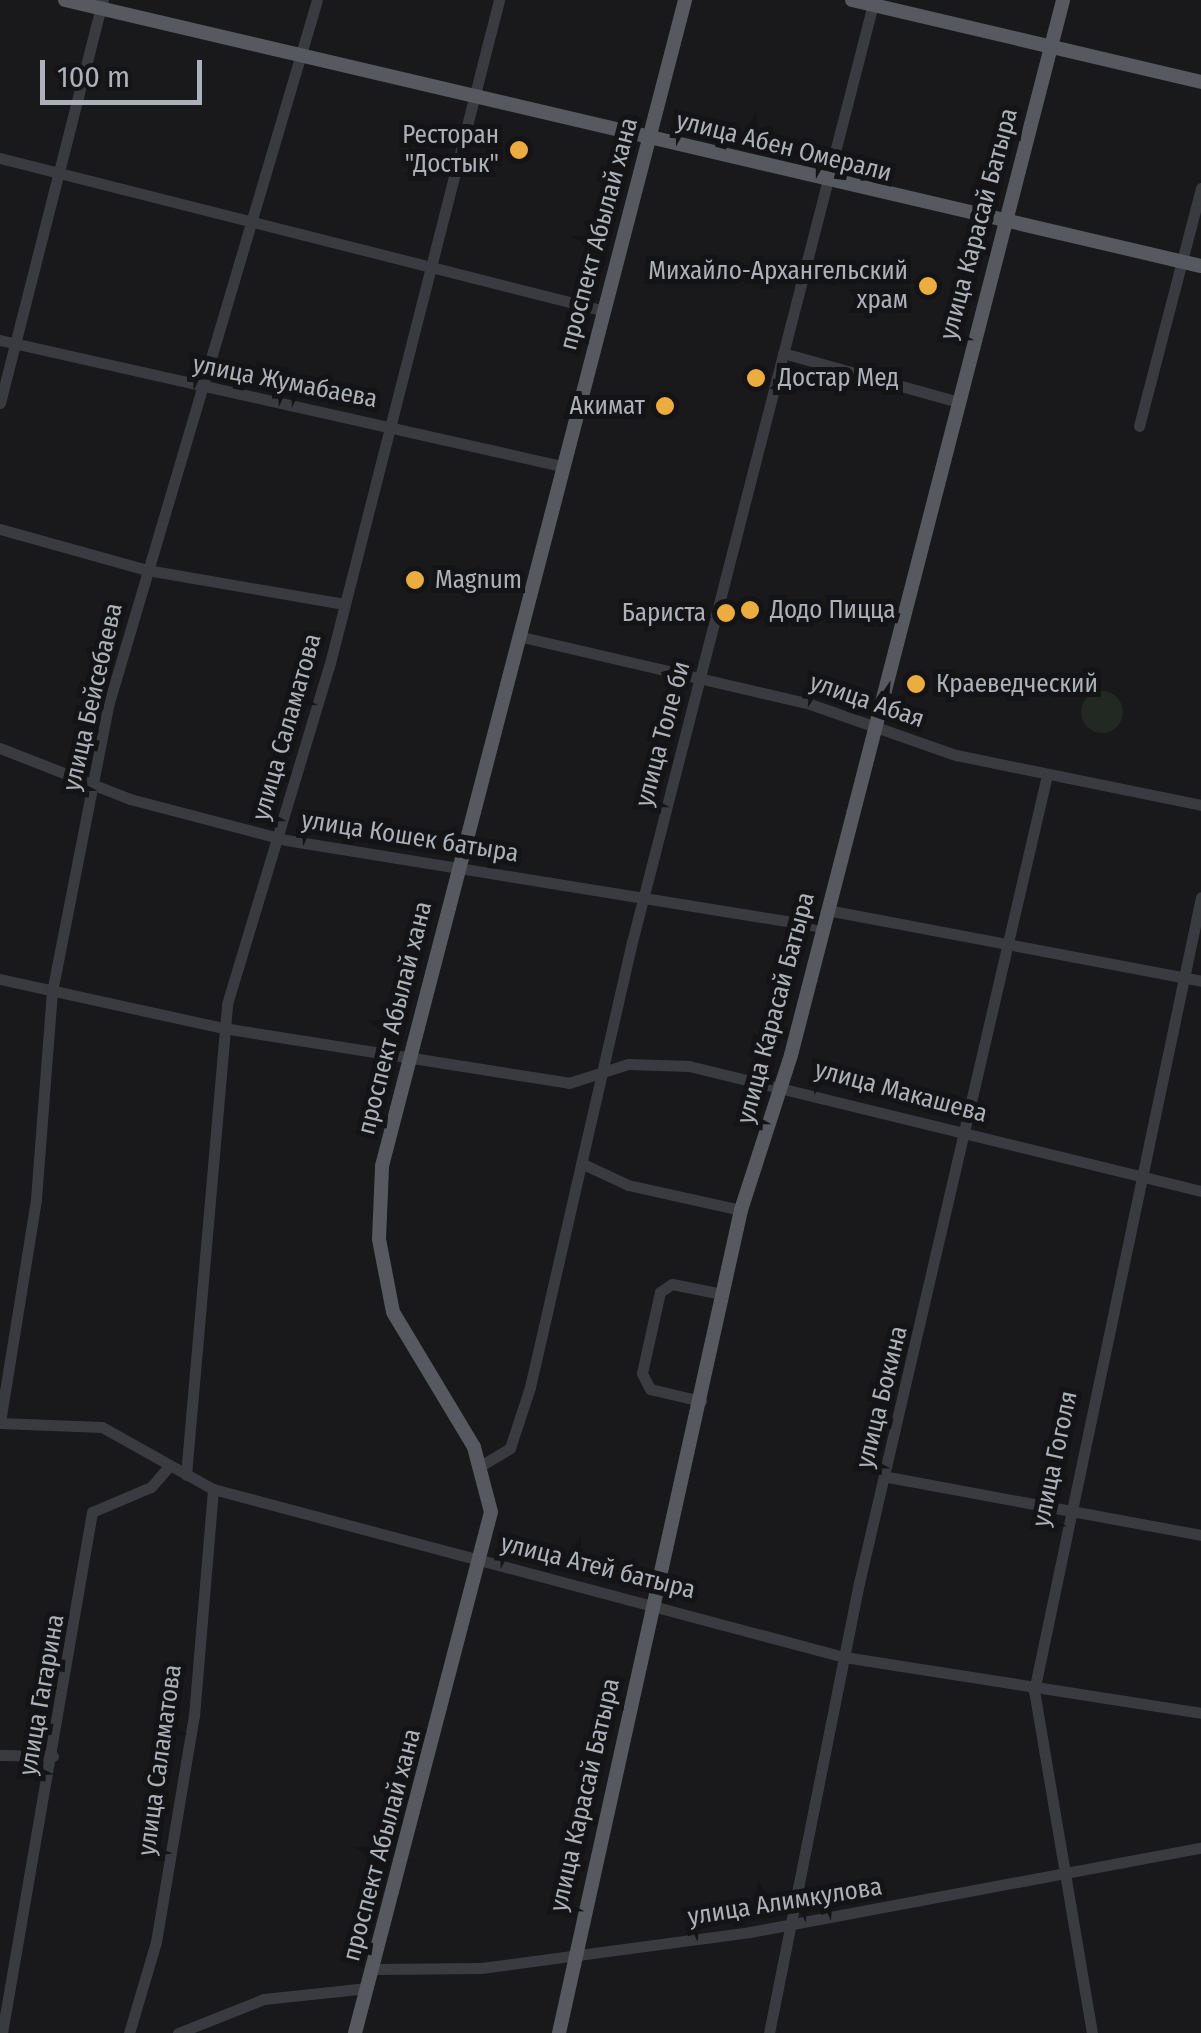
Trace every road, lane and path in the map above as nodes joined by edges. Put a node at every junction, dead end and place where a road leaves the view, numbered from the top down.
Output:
1 (65, 0) edge
2 (317, 0) edge
3 (499, 0) edge
4 (685, 0) edge
5 (852, 0) edge
6 (1063, 0) edge
7 (874, 2) edge
8 (102, 4) edge
9 (1051, 46) junction
10 (300, 54) junction
11 (1201, 82) edge
12 (474, 98) junction
13 (647, 136) junction
14 (0, 158) edge
15 (57, 173) junction
16 (827, 182) junction
17 (1201, 188) edge
18 (1003, 223) junction
19 (250, 224) junction
20 (1180, 262) junction
21 (1201, 266) edge
22 (428, 267) junction
23 (601, 310) junction
24 (0, 340) edge
25 (16, 343) junction
26 (783, 353) junction
27 (200, 389) junction
28 (956, 401) junction
29 (0, 403) edge
30 (389, 426) junction
31 (1139, 426) dead end
32 (562, 466) junction
33 (0, 528) edge
34 (147, 570) junction
35 (344, 604) junction
36 (518, 636) junction
37 (701, 677) junction
38 (871, 728) junction
39 (0, 748) edge
40 (1047, 775) junction
41 (94, 786) junction
42 (1201, 806) edge
43 (278, 838) junction
44 (459, 866) junction
45 (1201, 897) edge
46 (644, 900) junction
47 (827, 910) junction
48 (824, 926) junction
49 (1009, 950) junction
50 (1183, 978) junction
51 (0, 979) edge
52 (1201, 981) edge
53 (52, 992) junction
54 (223, 1028) junction
55 (409, 1058) junction
56 (602, 1075) junction
57 (782, 1086) junction
58 (963, 1132) junction
59 (583, 1164) junction
60 (1137, 1177) junction
61 (1201, 1191) edge
62 (741, 1210) junction
63 (722, 1294) junction
64 (701, 1401) junction
65 (0, 1422) edge
66 (482, 1464) junction
67 (169, 1466) junction
68 (186, 1475) junction
69 (888, 1477) junction
70 (213, 1489) junction
71 (1067, 1506) junction
72 (1201, 1535) edge
73 (479, 1560) junction
74 (652, 1602) junction
75 (844, 1656) junction
76 (1034, 1691) junction
77 (1201, 1713) edge
78 (0, 1754) edge
79 (54, 1756) junction
80 (1201, 1848) edge
81 (1068, 1870) junction
82 (788, 1926) junction
83 (571, 1958) junction
84 (372, 1969) junction
85 (367, 1988) junction
86 (2, 2033) edge
87 (129, 2033) edge
88 (178, 2033) edge
89 (355, 2033) edge
90 (559, 2033) edge
91 (769, 2033) edge
92 (1092, 2033) edge

1 - 8 main road, улица Абен Омерали
2 - 10 street, улица Бейсебаева
3 - 12 street, улица Саламатова
4 - 13 main road, проспект Абылай хана
5 - 7 main road
6 - 9 main road, улица Карасай Батыра
7 - 9 main road
7 - 16 street, улица Толе би
8 - 10 main road, улица Абен Омерали
8 - 15 street
9 - 11 main road
9 - 18 main road, улица Карасай Батыра
10 - 12 main road, улица Абен Омерали
10 - 19 street, улица Бейсебаева
12 - 13 main road, улица Абен Омерали
12 - 22 street, улица Саламатова
13 - 16 main road, улица Абен Омерали
13 - 23 main road, проспект Абылай хана
14 - 15 street
15 - 19 street
15 - 25 street
16 - 18 main road, улица Абен Омерали
16 - 26 street, улица Толе би
17 - 20 street
18 - 20 main road, улица Абен Омерали
18 - 28 main road, улица Карасай Батыра
19 - 22 street
19 - 27 street, улица Бейсебаева
20 - 21 main road, улица Абен Омерали
20 - 31 street
22 - 23 street
22 - 30 street, улица Саламатова
23 - 32 main road, проспект Абылай хана
24 - 25 street, улица Жумабаева
25 - 27 street, улица Жумабаева
25 - 29 street
26 - 28 street
26 - 37 street, улица Толе би
27 - 30 street, улица Жумабаева
27 - 34 street, улица Бейсебаева
28 - 38 main road, улица Карасай Батыра
30 - 32 street, улица Жумабаева
30 - 35 street, улица Саламатова
32 - 36 main road, проспект Абылай хана
33 - 34 street
34 - 35 street
34 - 41 street, улица Бейсебаева
35 - 43 street, улица Саламатова
36 - 37 street, улица Абая
36 - 44 main road, проспект Абылай хана
37 - 38 street, улица Абая
37 - 46 street, улица Толе би
38 - 40 street, улица Абая
38 - 47 main road, улица Карасай Батыра
39 - 41 street, улица Кошек батыра
40 - 42 street, улица Абая
40 - 49 street, улица Бокина
41 - 43 street, улица Кошек батыра
41 - 53 street, улица Бейсебаева
43 - 44 street, улица Кошек батыра
43 - 54 street, улица Саламатова
44 - 46 street, улица Кошек батыра
44 - 55 main road, проспект Абылай хана
45 - 50 street, улица Гоголя
46 - 48 street, улица Кошек батыра
46 - 56 street, улица Толе би
47 - 48 main road, улица Карасай Батыра
47 - 49 street
48 - 57 main road, улица Карасай Батыра
49 - 50 street
49 - 58 street, улица Бокина
50 - 52 street
50 - 60 street, улица Гоголя
51 - 53 street, улица Макашева
53 - 54 street, улица Макашева
53 - 65 street, улица Бейсебаева
54 - 55 street, улица Макашева
54 - 68 street, улица Саламатова
55 - 56 street, улица Макашева
55 - 66 main road, проспект Абылай хана
56 - 57 street, улица Макашева
56 - 59 street, улица Толе би
57 - 58 street, улица Макашева
57 - 62 main road, улица Карасай Батыра
58 - 60 street, улица Макашева
58 - 69 street, улица Бокина
59 - 62 street
59 - 66 street, улица Толе би
60 - 61 street, улица Макашева
60 - 71 street, улица Гоголя
62 - 63 main road, улица Карасай Батыра
63 - 64 main road, улица Карасай Батыра
63 - 64 street
64 - 74 main road, улица Карасай Батыра
65 - 67 street, улица Атей батыра
66 - 73 main road, проспект Абылай хана
67 - 68 street, улица Атей батыра
67 - 79 street, улица Гагарина
68 - 70 street, улица Атей батыра
69 - 71 street
69 - 75 street, улица Бокина
70 - 73 street, улица Атей батыра
70 - 87 street, улица Саламатова
71 - 72 street
71 - 76 street, улица Гоголя
73 - 74 street, улица Атей батыра
73 - 84 main road, проспект Абылай хана
74 - 75 street, улица Атей батыра
74 - 83 main road, улица Карасай Батыра
75 - 76 street, улица Атей батыра
75 - 82 street, улица Бокина
76 - 77 street, улица Атей батыра
76 - 81 street, улица Гоголя
78 - 79 street
79 - 86 street, улица Гагарина
80 - 81 street, улица Алимкулова
81 - 82 street, улица Алимкулова
81 - 92 street, улица Гоголя
82 - 83 street, улица Алимкулова
82 - 91 street, улица Бокина
83 - 84 street, улица Алимкулова
83 - 90 main road, улица Карасай Батыра
84 - 85 main road, проспект Абылай хана
85 - 88 street
85 - 89 main road, проспект Абылай хана

